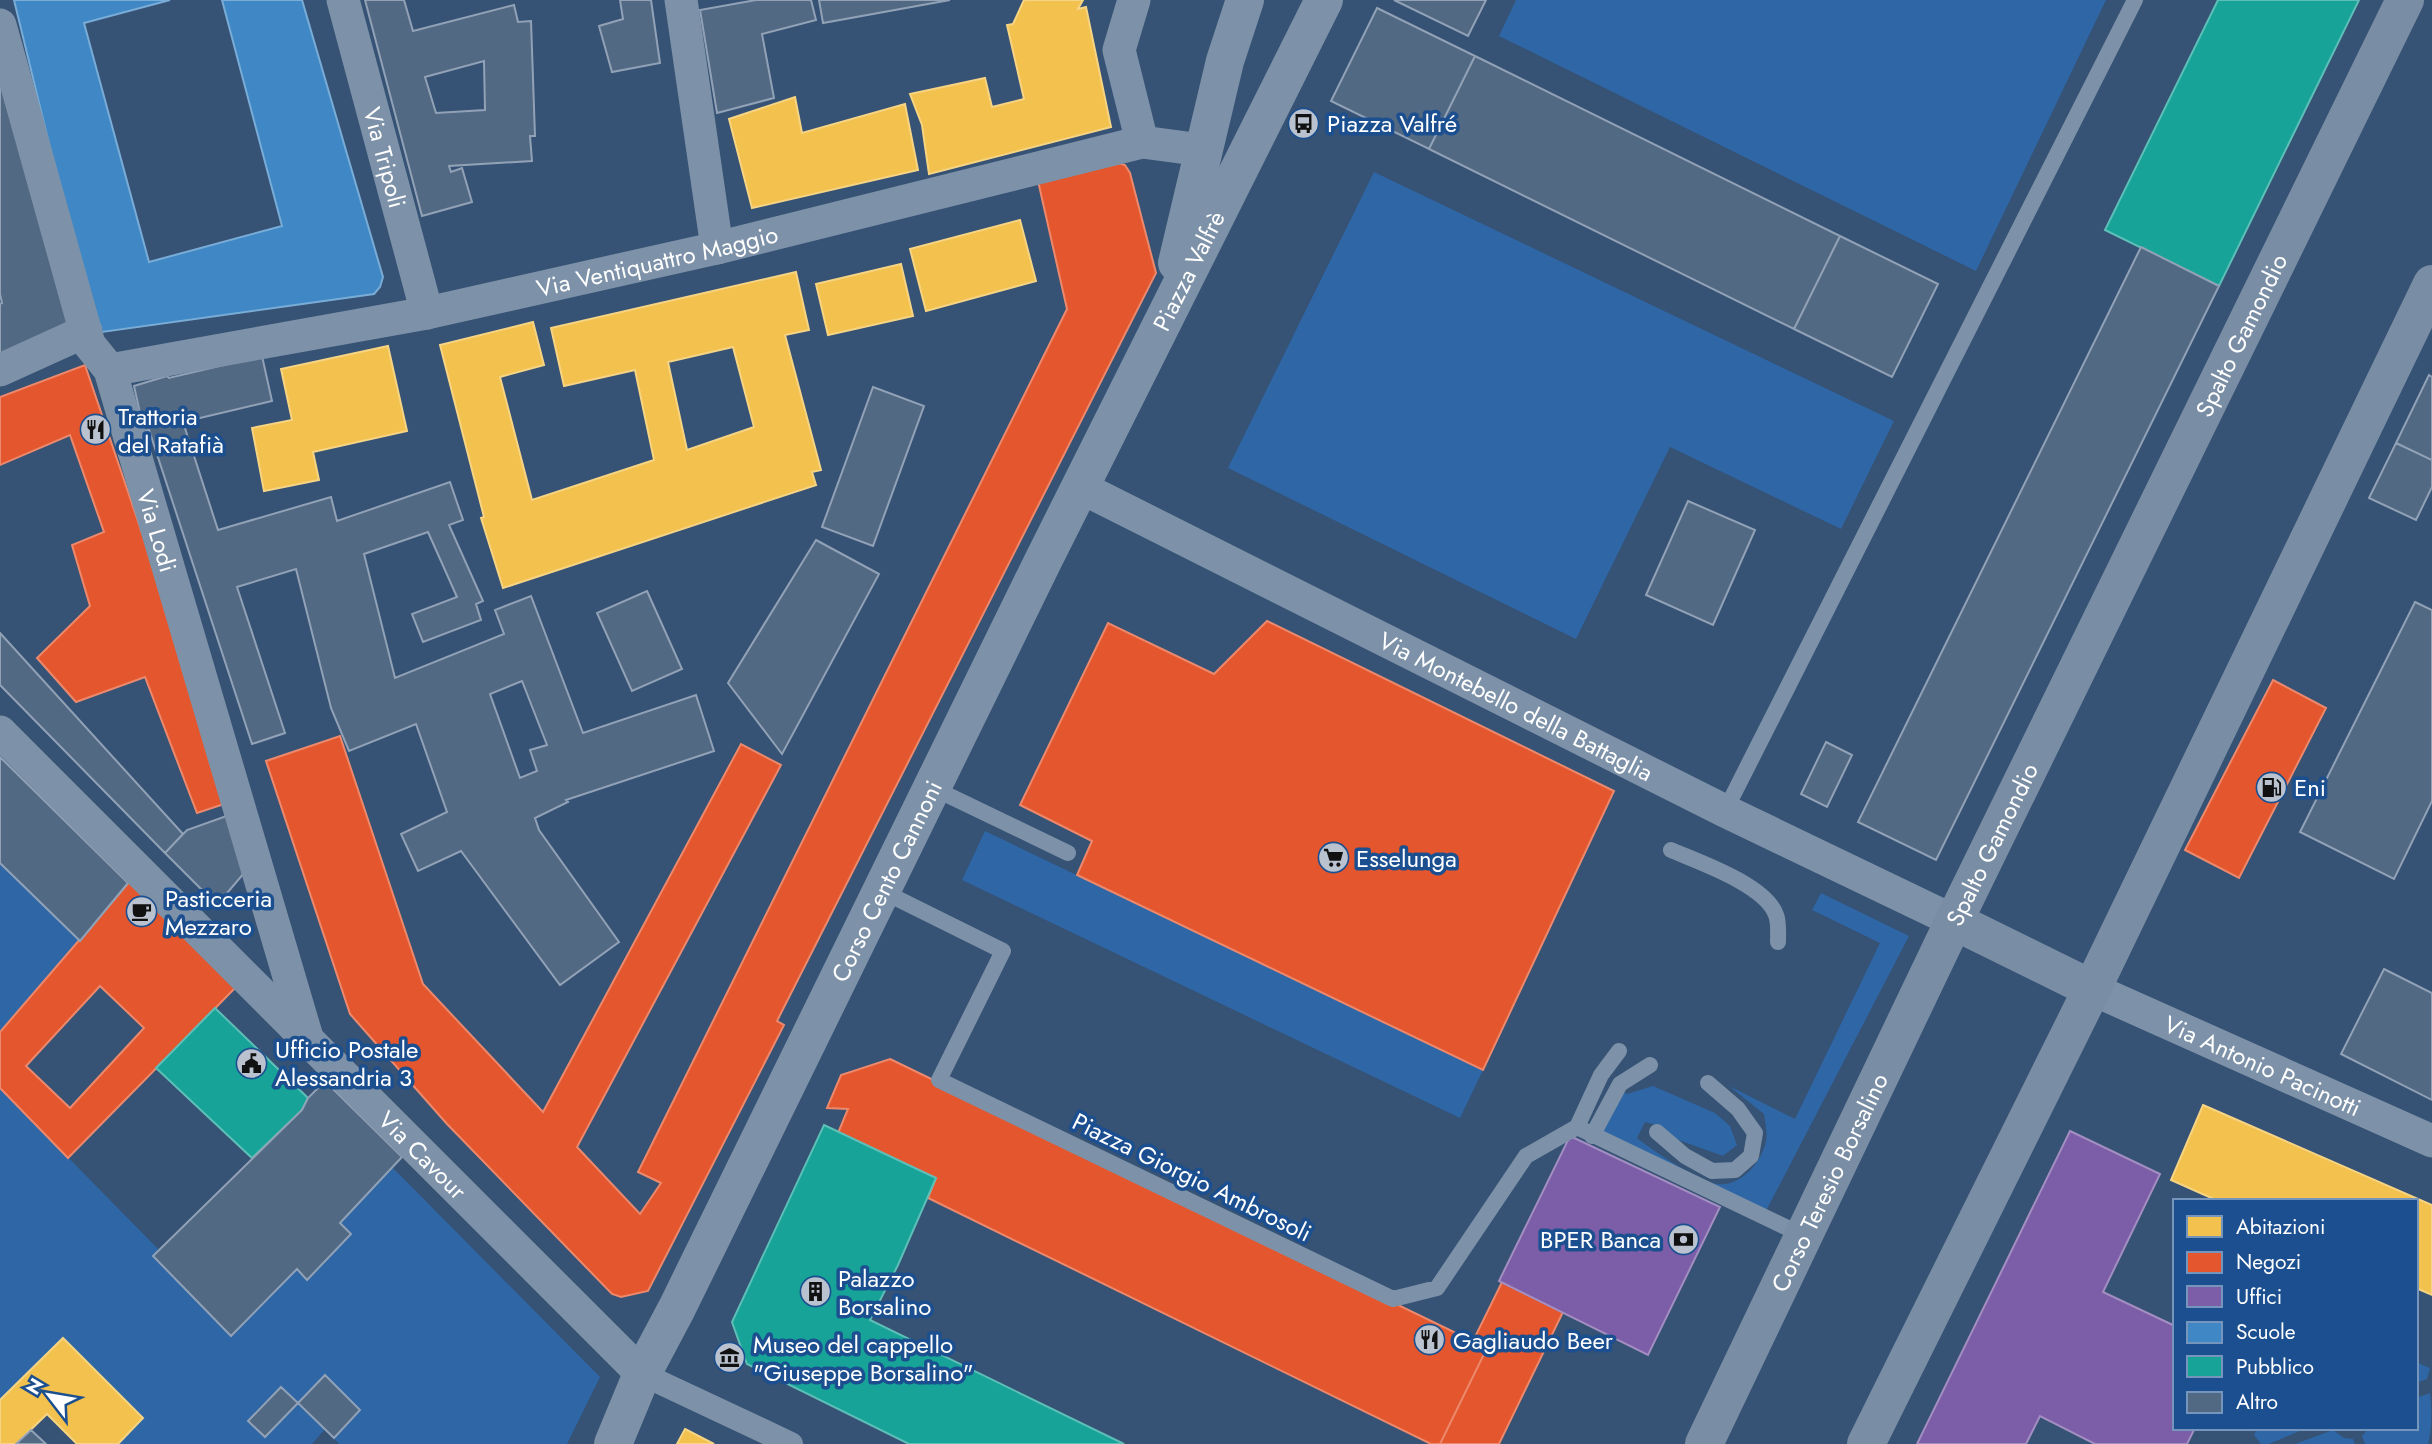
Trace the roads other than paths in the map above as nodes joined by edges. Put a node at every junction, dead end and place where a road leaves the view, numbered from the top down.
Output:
1 (343, 0) edge
2 (681, 0) edge
3 (1134, 0) edge
4 (1245, 0) edge
5 (1324, 0) edge
6 (2135, 0) edge
7 (2405, 0) edge
8 (0, 25) edge
9 (1142, 142) junction
10 (1202, 150) junction
11 (717, 248) junction
12 (2432, 284) edge
13 (427, 313) junction
14 (1164, 320) junction
15 (86, 331) junction
16 (0, 370) edge
17 (110, 370) junction
18 (1080, 487) junction
19 (0, 732) edge
20 (933, 788) junction
21 (1725, 811) junction
22 (1671, 850) dead end
23 (1068, 853) dead end
24 (882, 891) junction
25 (1954, 921) junction
26 (1778, 942) dead end
27 (2092, 989) junction
28 (308, 1041) junction
29 (1619, 1051) dead end
30 (1650, 1065) dead end
31 (1708, 1083) dead end
32 (1577, 1127) junction
33 (1657, 1132) dead end
34 (1592, 1136) junction
35 (2432, 1141) edge
36 (1802, 1234) junction
37 (642, 1374) junction
38 (613, 1444) edge
39 (791, 1444) edge
40 (1704, 1444) edge
41 (1866, 1444) edge

1 - 13 street, Via Tripoli
2 - 11 street
3 - 9 street
4 - 10 street, Piazza Valfrè
5 - 14 street, Piazza Valfrè
6 - 21 lane
7 - 25 main road, Spalto Gamondio
8 - 15 street, Via Lodi
9 - 10 street, Via Ventiquattro Maggio
9 - 11 street, Via Ventiquattro Maggio
10 - 14 street, Piazza Valfrè
11 - 13 street, Via Ventiquattro Maggio
12 - 27 main road
13 - 17 street, Via Ventiquattro Maggio
14 - 18 street, Corso Cento Cannoni
15 - 16 street
15 - 17 street, Via Lodi
17 - 28 street, Via Lodi
18 - 20 street, Corso Cento Cannoni
18 - 21 street, Via Montebello della Battaglia
19 - 28 street, Via Cavour
20 - 23 lane
20 - 24 street, Corso Cento Cannoni
21 - 25 street, Via Montebello della Battaglia
22 - 26 lane
24 - 32 lane, Piazza Giorgio Ambrosoli
24 - 37 street, Corso Cento Cannoni
25 - 27 main road, Spalto Gamondio
25 - 36 main road, Corso Teresio Borsalino
27 - 35 street, Via Antonio Pacinotti
27 - 41 main road
28 - 37 street, Via Cavour
29 - 32 lane
30 - 34 lane
31 - 33 lane
32 - 34 lane
34 - 36 lane
36 - 40 main road, Corso Teresio Borsalino
37 - 38 street, Corso Cento Cannoni
37 - 39 street, Via Cavour

